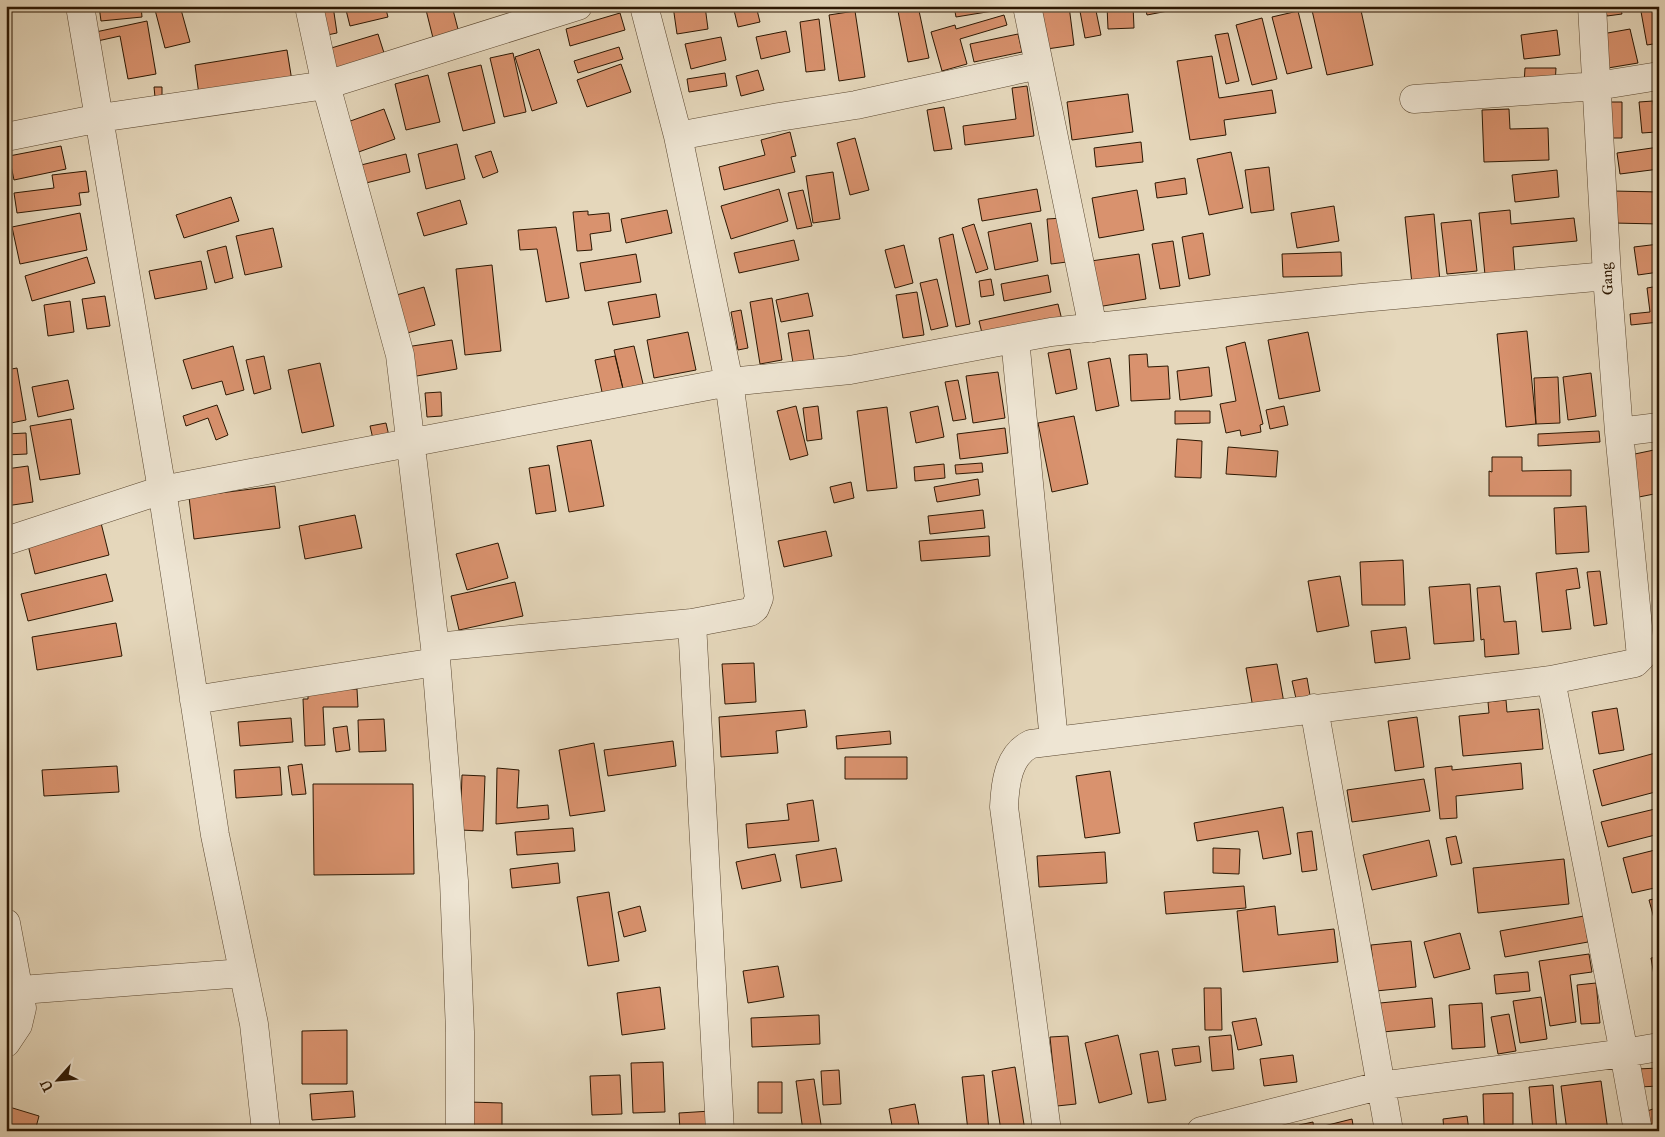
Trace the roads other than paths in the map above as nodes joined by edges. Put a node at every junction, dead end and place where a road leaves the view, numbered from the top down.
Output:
1 (80, 6) edge
2 (310, 6) edge
3 (578, 6) edge
4 (644, 6) edge
5 (1027, 6) edge
6 (1592, 6) edge
7 (537, 13) edge
8 (1039, 65) junction
9 (1659, 76) edge
10 (326, 85) junction
11 (1597, 86) junction
12 (1414, 99) dead end
13 (100, 118) junction
14 (678, 136) junction
15 (6, 137) edge
16 (1607, 276) junction
17 (1093, 328) junction
18 (1015, 339) junction
19 (729, 382) junction
20 (1659, 428) edge
21 (1618, 432) junction
22 (410, 442) junction
23 (162, 490) junction
24 (6, 541) edge
25 (692, 623) junction
26 (436, 655) junction
27 (1551, 680) junction
28 (194, 700) junction
29 (1314, 708) junction
30 (1054, 741) junction
31 (6, 923) edge
32 (243, 973) junction
33 (21, 990) junction
34 (6, 1043) edge
35 (1659, 1047) edge
36 (1624, 1053) junction
37 (1379, 1086) junction
38 (266, 1131) edge
39 (460, 1131) edge
40 (720, 1131) edge
41 (1046, 1131) edge
42 (1201, 1131) edge
43 (1389, 1131) edge
44 (1638, 1131) edge

1 - 13 street
2 - 10 street
3 - 7 street
4 - 14 street
5 - 8 street
6 - 11 street, Gang
7 - 10 street
8 - 14 street
8 - 17 street
9 - 11 street
10 - 13 street
10 - 22 street
11 - 12 street
11 - 16 street, Gang
13 - 15 street
13 - 23 street
14 - 19 street
16 - 17 street
16 - 21 street, Gang
17 - 18 street
18 - 19 street
18 - 30 street
19 - 22 street
19 - 25 street
20 - 21 street
21 - 27 street, Gang
22 - 23 street
22 - 26 street
23 - 24 street
23 - 28 street
25 - 26 street
25 - 40 street
26 - 28 street
26 - 39 street
27 - 29 street
27 - 36 street
28 - 32 street
29 - 30 street
29 - 37 street
30 - 41 street
31 - 33 street
32 - 33 street
32 - 38 street
33 - 34 street
35 - 36 street
36 - 37 street
36 - 44 street
37 - 42 street
37 - 43 street

